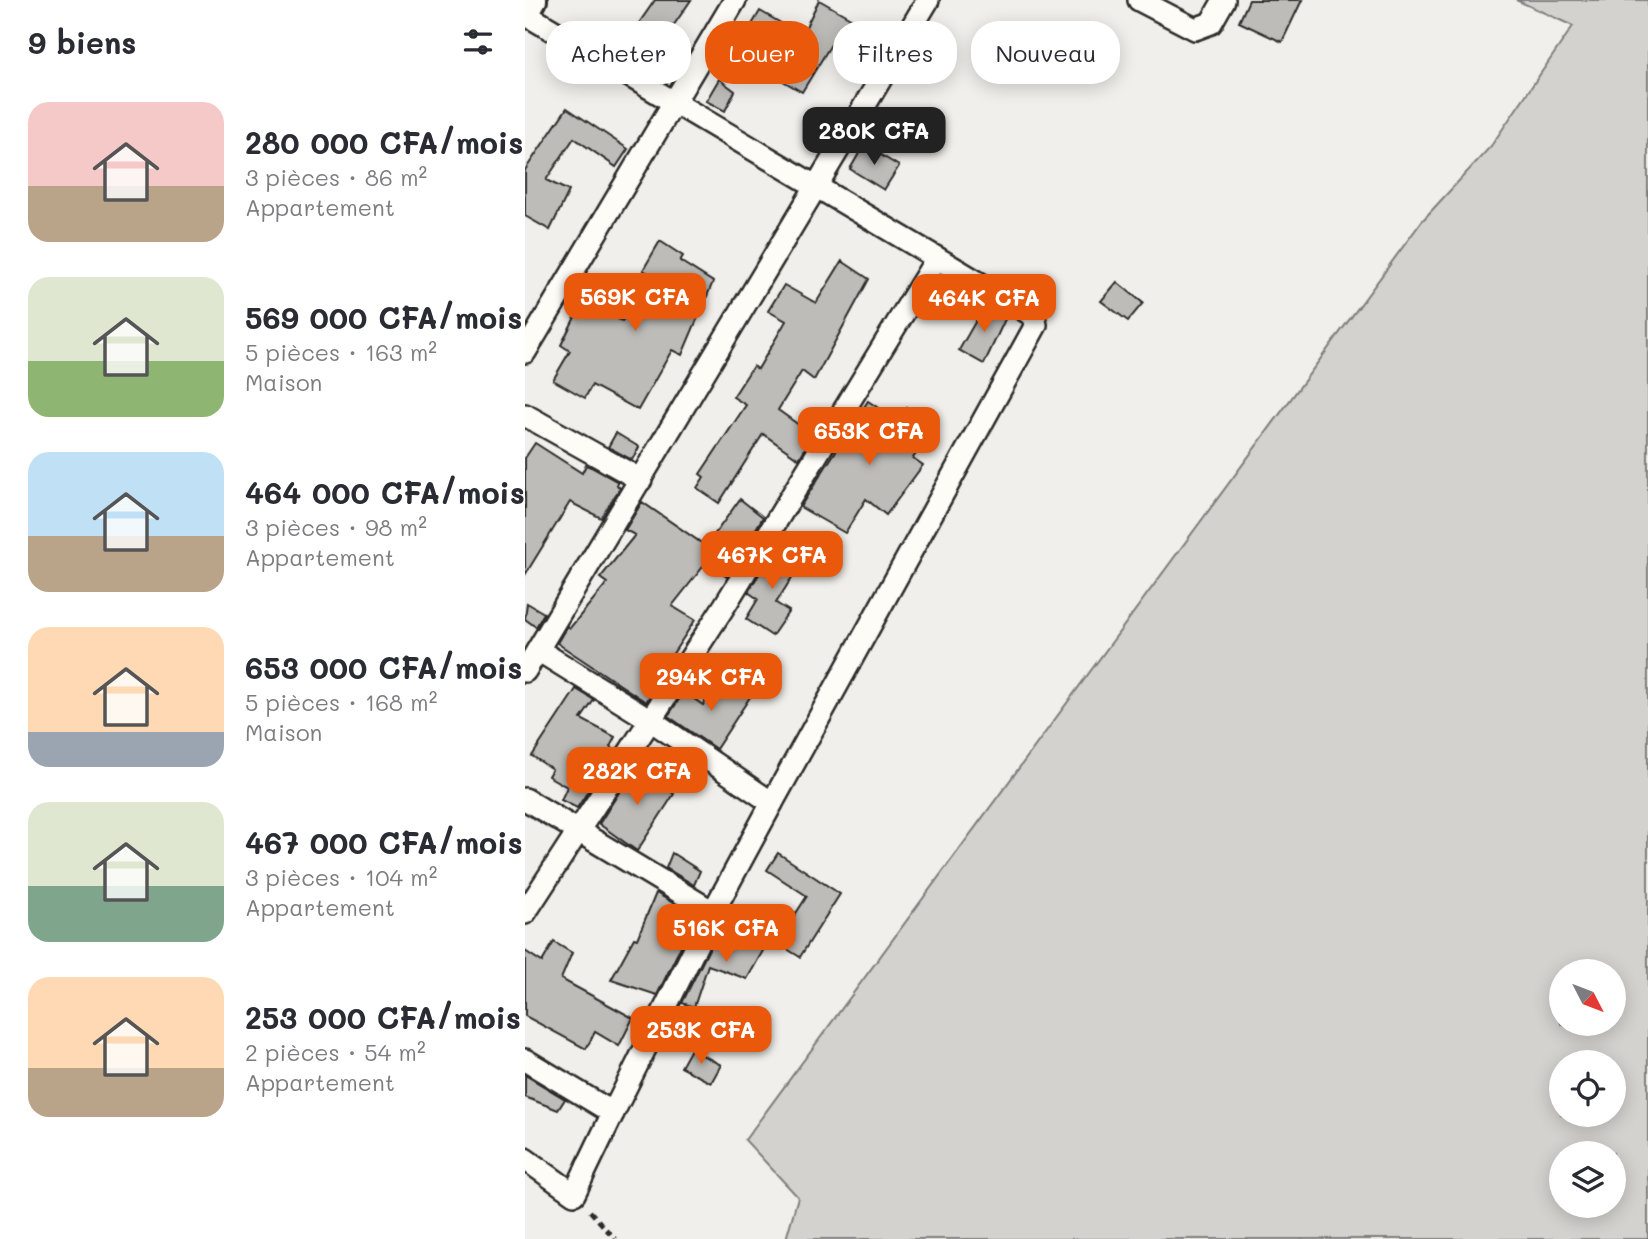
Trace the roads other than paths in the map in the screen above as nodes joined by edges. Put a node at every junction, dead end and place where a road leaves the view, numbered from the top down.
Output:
1 (533, 0) edge
2 (735, 0) edge
3 (929, 0) edge
4 (1139, 0) edge
5 (1224, 0) edge
6 (525, 14) edge
7 (675, 103) junction
8 (817, 188) junction
9 (937, 258) junction
10 (525, 352) edge
11 (525, 415) edge
12 (641, 480) junction
13 (538, 650) junction
14 (525, 671) edge
15 (649, 719) junction
16 (525, 799) edge
17 (772, 803) junction
18 (579, 830) junction
19 (713, 912) junction
20 (525, 913) edge
21 (525, 1060) edge
22 (614, 1113) junction
23 (525, 1159) edge

1 - 6 street
2 - 7 street
3 - 8 street
4 - 5 street
6 - 7 street
7 - 8 street
7 - 10 street
8 - 9 street
8 - 12 street
9 - 15 street
9 - 17 street
11 - 12 street
12 - 13 street
13 - 14 street
13 - 15 street
15 - 17 street
15 - 18 street
16 - 18 street
17 - 19 street
18 - 19 street
18 - 20 street
19 - 22 street
21 - 22 street
22 - 23 street

